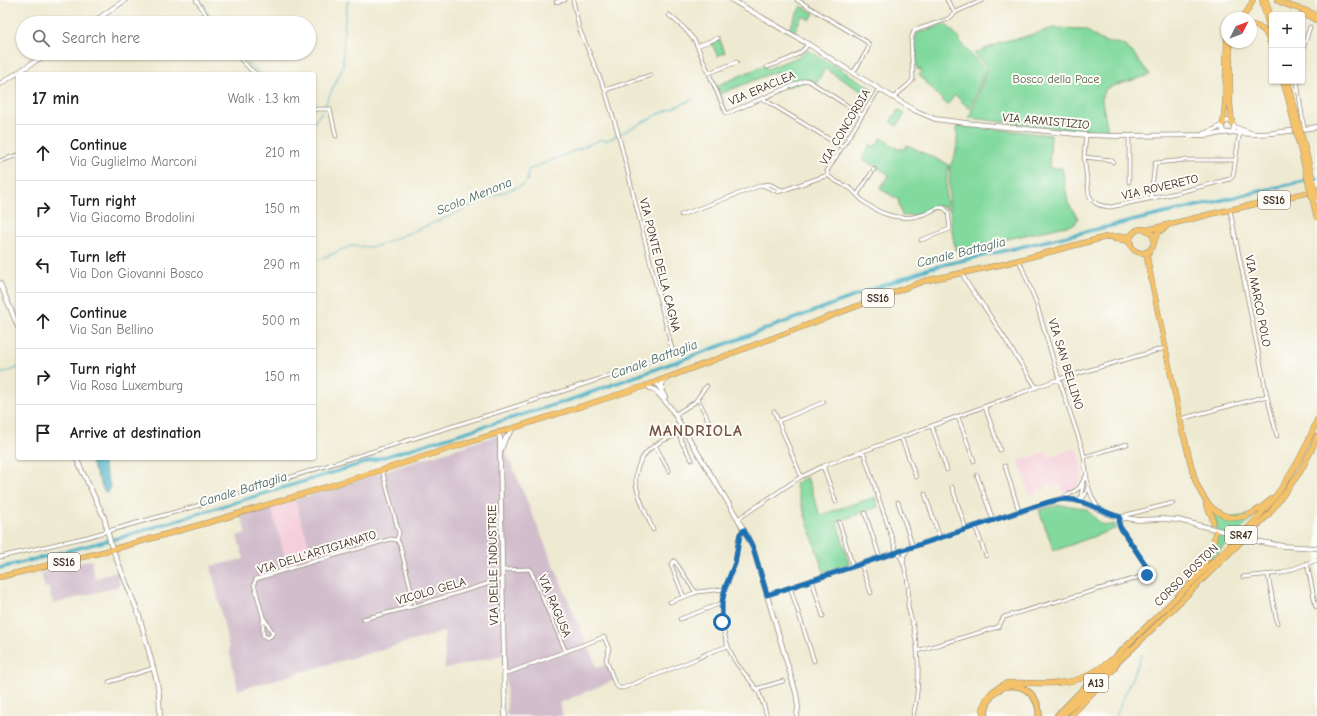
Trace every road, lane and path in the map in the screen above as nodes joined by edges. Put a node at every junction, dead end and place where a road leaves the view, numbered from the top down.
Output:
1 (125, 0) edge
2 (196, 0) edge
3 (565, 0) edge
4 (573, 0) edge
5 (732, 0) edge
6 (797, 0) edge
7 (805, 0) edge
8 (947, 0) edge
9 (983, 0) edge
10 (1253, 0) edge
11 (1262, 0) edge
12 (1266, 0) edge
13 (1277, 0) edge
14 (556, 2) dead end
15 (803, 4) junction
16 (1246, 12) edge
17 (1269, 12) edge
18 (955, 13) junction
19 (669, 15) dead end
20 (1305, 15) edge
21 (102, 16) edge
22 (207, 16) edge
23 (1317, 16) edge
24 (1317, 21) edge
25 (1257, 26) edge
26 (1269, 27) edge
27 (1310, 28) dead end
28 (1269, 37) edge
29 (718, 38) dead end
30 (808, 44) junction
31 (697, 46) junction
32 (1227, 48) edge
33 (1230, 48) edge
34 (1303, 48) edge
35 (37, 60) edge
36 (242, 60) edge
37 (737, 62) dead end
38 (767, 67) dead end
39 (19, 72) edge
40 (254, 72) edge
41 (709, 73) junction
42 (853, 73) junction
43 (16, 74) edge
44 (651, 75) dead end
45 (0, 84) edge
46 (1284, 84) edge
47 (1288, 84) edge
48 (1297, 84) edge
49 (879, 89) junction
50 (605, 90) junction
51 (763, 98) junction
52 (894, 98) junction
53 (1290, 98) junction
54 (316, 109) edge
55 (862, 115) junction
56 (1222, 124) junction
57 (1233, 125) junction
58 (1317, 127) edge
59 (1304, 129) junction
60 (1232, 132) junction
61 (1224, 133) junction
62 (1203, 134) junction
63 (1240, 134) junction
64 (1253, 134) junction
65 (1086, 135) junction
66 (336, 136) dead end
67 (1129, 136) junction
68 (842, 148) junction
69 (16, 156) edge
70 (1084, 157) junction
71 (1235, 160) junction
72 (0, 161) edge
73 (1114, 162) dead end
74 (874, 169) dead end
75 (828, 175) junction
76 (1129, 182) dead end
77 (1317, 191) edge
78 (857, 195) junction
79 (1317, 197) edge
80 (1152, 199) junction
81 (1230, 210) junction
82 (681, 215) dead end
83 (1317, 218) edge
84 (1171, 224) junction
85 (1146, 230) junction
86 (1133, 234) junction
87 (921, 240) dead end
88 (1098, 240) junction
89 (1131, 243) junction
90 (1154, 243) junction
91 (1150, 250) junction
92 (1140, 253) junction
93 (1019, 260) junction
94 (1148, 263) junction
95 (961, 272) junction
96 (0, 283) edge
97 (16, 322) edge
98 (1165, 348) junction
99 (666, 379) junction
100 (1059, 379) junction
101 (655, 382) junction
102 (645, 386) junction
103 (707, 386) dead end
104 (1036, 387) junction
105 (660, 391) junction
106 (1267, 396) junction
107 (697, 400) junction
108 (824, 402) dead end
109 (985, 407) junction
110 (774, 411) dead end
111 (676, 414) junction
112 (958, 417) junction
113 (1180, 419) junction
114 (1317, 420) edge
115 (778, 421) junction
116 (711, 426) dead end
117 (516, 427) junction
118 (932, 427) junction
119 (686, 431) junction
120 (501, 432) junction
121 (1183, 433) junction
122 (679, 434) junction
123 (1277, 436) dead end
124 (1317, 436) edge
125 (901, 437) junction
126 (505, 439) junction
127 (1317, 440) edge
128 (1127, 444) dead end
129 (654, 445) junction
130 (1312, 449) junction
131 (1000, 450) dead end
132 (863, 451) junction
133 (500, 454) junction
134 (1084, 457) junction
135 (77, 460) edge
136 (692, 460) dead end
137 (974, 461) dead end
138 (823, 466) junction
139 (1005, 466) dead end
140 (382, 470) junction
141 (948, 470) dead end
142 (670, 471) dead end
143 (977, 475) dead end
144 (801, 476) junction
145 (1086, 476) junction
146 (916, 477) dead end
147 (1083, 482) junction
148 (952, 487) dead end
149 (1088, 487) junction
150 (1280, 492) junction
151 (925, 494) dead end
152 (1061, 499) junction
153 (1080, 501) junction
154 (836, 502) dead end
155 (898, 502) dead end
156 (1173, 503) dead end
157 (1019, 511) junction
158 (1101, 511) junction
159 (1137, 512) junction
160 (865, 513) dead end
161 (1122, 517) junction
162 (738, 519) junction
163 (992, 520) junction
164 (1138, 520) junction
165 (839, 522) dead end
166 (1213, 522) dead end
167 (975, 526) junction
168 (966, 529) junction
169 (653, 530) dead end
170 (744, 530) junction
171 (107, 531) junction
172 (1215, 532) dead end
173 (940, 538) junction
174 (397, 540) junction
175 (112, 547) junction
176 (911, 547) junction
177 (1317, 548) edge
178 (901, 552) junction
179 (986, 556) dead end
180 (0, 557) edge
181 (880, 558) junction
182 (1317, 560) edge
183 (1307, 563) junction
184 (861, 564) junction
185 (903, 566) junction
186 (853, 567) junction
187 (503, 570) junction
188 (1268, 575) junction
189 (0, 577) edge
190 (1243, 577) dead end
191 (503, 579) junction
192 (812, 580) junction
193 (790, 587) junction
194 (725, 588) junction
195 (411, 589) junction
196 (696, 593) junction
197 (871, 593) dead end
198 (767, 595) junction
199 (684, 597) junction
200 (1176, 598) junction
201 (670, 602) dead end
202 (722, 603) junction
203 (415, 606) junction
204 (1316, 607) edge
205 (403, 609) junction
206 (823, 616) dead end
207 (263, 617) junction
208 (363, 619) dead end
209 (680, 619) dead end
210 (1277, 624) dead end
211 (728, 646) junction
212 (1130, 650) junction
213 (917, 651) junction
214 (566, 652) junction
215 (1113, 658) junction
216 (814, 661) dead end
217 (154, 668) junction
218 (505, 674) junction
219 (783, 681) dead end
220 (109, 682) dead end
221 (756, 689) junction
222 (160, 716) edge
223 (505, 716) edge
224 (768, 716) edge
225 (797, 716) edge
226 (913, 716) edge
227 (984, 716) edge
228 (1039, 716) edge
229 (1057, 716) edge
230 (1062, 716) edge
231 (1071, 716) edge

1 - 21 street
2 - 22 street
3 - 14 street
4 - 50 street, VIA PONTE DELLA CAGNA
5 - 30 street, VIA ARMISTIZIO
6 - 15 street
7 - 15 street
8 - 18 street
9 - 18 street
10 - 16 main road
11 - 26 main road
12 - 17 main road
13 - 23 main road
15 - 42 street
18 - 52 street
19 - 31 street, VIA ERACLEA
20 - 24 main road
25 - 28 main road
27 - 34 street
29 - 31 street
30 - 38 street
30 - 42 street, VIA ARMISTIZIO
31 - 41 street, VIA ERACLEA
32 - 56 main road
33 - 57 main road
35 - 39 street
36 - 40 street
37 - 41 street
41 - 51 street, VIA ERACLEA
42 - 49 street, VIA ARMISTIZIO
43 - 45 street
44 - 50 street
46 - 53 main road
47 - 53 main road
48 - 59 street
49 - 52 street, VIA ARMISTIZIO
49 - 55 street, VIA CONCORDIA
50 - 171 street, VIA PONTE DELLA CAGNA
51 - 55 street, VIA ERACLEA
51 - 68 street
52 - 65 street, VIA ARMISTIZIO
53 - 79 main road, bridge
53 - 83 main road, bridge
54 - 66 street
55 - 68 street, VIA CONCORDIA
56 - 57 street
56 - 61 street
56 - 62 street
57 - 60 street
57 - 64 street
58 - 59 street
59 - 64 street
60 - 61 street
60 - 63 street
61 - 62 street, VIA ARMISTIZIO
62 - 67 street, VIA ARMISTIZIO
63 - 64 street
63 - 71 street, VIA ROVERETO
65 - 67 street, VIA ARMISTIZIO
65 - 70 street, VIA ROVERETO
67 - 76 street
68 - 75 street, VIA CONCORDIA
69 - 72 street
70 - 73 street
70 - 80 street, VIA ROVERETO
71 - 80 street, VIA ROVERETO
71 - 80 street
74 - 78 street
75 - 78 street
75 - 82 street, VIA CONCORDIA
77 - 81 main road, SS16
78 - 87 street
81 - 84 main road, SS16
81 - 106 street, VIA MARCO POLO
84 - 85 main road, SS16
84 - 90 main road, SS16
85 - 86 main road, SS16
85 - 90 main road
86 - 88 main road, SS16
86 - 89 main road
88 - 89 main road, SS16
88 - 93 main road, SS16
89 - 92 main road
90 - 91 main road, SS16
91 - 92 main road
91 - 94 main road
92 - 94 main road
93 - 95 main road, SS16
93 - 100 street, VIA SAN BELLINO
94 - 98 main road
95 - 99 main road, SS16
95 - 104 street
96 - 97 street
98 - 100 street
98 - 113 main road
99 - 101 main road, SS16
99 - 105 street
100 - 104 street
100 - 134 street, VIA SAN BELLINO
101 - 102 main road, SS16
101 - 105 street
102 - 105 street
102 - 117 main road, SS16
103 - 107 street
104 - 109 street
105 - 111 street
106 - 113 street
106 - 123 street, VIA MARCO POLO
107 - 111 street
107 - 116 street
108 - 115 street
109 - 112 street
109 - 131 street
110 - 115 street
111 - 119 street
112 - 118 street
112 - 137 street
113 - 121 main road
114 - 150 main road, CORSO BOSTON / SR47
115 - 144 street
117 - 120 main road, SS16
117 - 126 street, VIA DELLE INDUSTRIE
118 - 125 street
118 - 141 street
119 - 122 street
119 - 162 street
120 - 126 street
120 - 133 street, VIA DELLE INDUSTRIE
120 - 140 main road, SS16
121 - 150 main road
121 - 166 main road
122 - 129 street
122 - 136 street
124 - 130 main road, CORSO BOSTON / SR47
125 - 132 street
125 - 146 street
126 - 133 street, VIA DELLE INDUSTRIE
127 - 130 main road, SR47
128 - 134 street
129 - 142 street
129 - 169 street
130 - 212 main road, CORSO BOSTON / SR47
132 - 138 street
132 - 178 street
133 - 187 street, VIA DELLE INDUSTRIE
134 - 145 street, VIA SAN BELLINO
135 - 171 street
138 - 144 street
138 - 154 street
139 - 157 street
140 - 174 street
140 - 175 main road, SS16
143 - 163 street
144 - 162 street
145 - 147 street
145 - 149 street, VIA SAN BELLINO
147 - 152 street
147 - 153 street
148 - 168 street
149 - 153 street
149 - 158 street, VIA SAN BELLINO
150 - 200 main road, CORSO BOSTON / SR47
151 - 173 street
152 - 153 street
152 - 157 street
153 - 158 street
155 - 176 street
156 - 159 street
157 - 163 street
158 - 161 street
159 - 161 street
159 - 164 street
160 - 181 street
161 - 164 street
161 - 213 street
162 - 170 street
163 - 167 street
164 - 177 street, bridge
165 - 186 street
167 - 168 street
167 - 179 street
168 - 173 street
170 - 194 street
170 - 198 street
171 - 175 street
171 - 180 street
172 - 200 main road
173 - 176 street
174 - 195 street
174 - 207 street, VIA DELL'ARTIGIANATO
175 - 189 main road, SS16
175 - 217 street
176 - 178 street
178 - 181 street
178 - 185 street
178 - 185 street
181 - 184 street
182 - 183 street
183 - 188 street
183 - 204 street
184 - 186 street
184 - 197 street
185 - 213 street
186 - 192 street
187 - 191 street, VIA DELLE INDUSTRIE
187 - 214 street, VIA RAGUSA
188 - 190 street
188 - 210 street
191 - 203 street, VICOLO GELA
191 - 218 street, VIA DELLE INDUSTRIE
192 - 193 street
192 - 206 street
193 - 198 street
193 - 216 street
194 - 196 street
194 - 202 street
195 - 203 street
195 - 205 street
196 - 199 street
196 - 199 street
198 - 225 street
199 - 201 street
200 - 215 main road, CORSO BOSTON / SR47
202 - 209 street
202 - 211 street
203 - 205 street, VICOLO GELA
205 - 208 street, VICOLO GELA
207 - 207 street
211 - 214 street
211 - 221 street
212 - 230 highway, A13
212 - 231 main road, CORSO BOSTON
213 - 226 street
214 - 218 street
215 - 227 main road, CORSO BOSTON
215 - 229 highway, A13
217 - 220 street
217 - 222 street
218 - 223 street, VIA DELLE INDUSTRIE
219 - 221 street
221 - 224 street
227 - 228 highway

